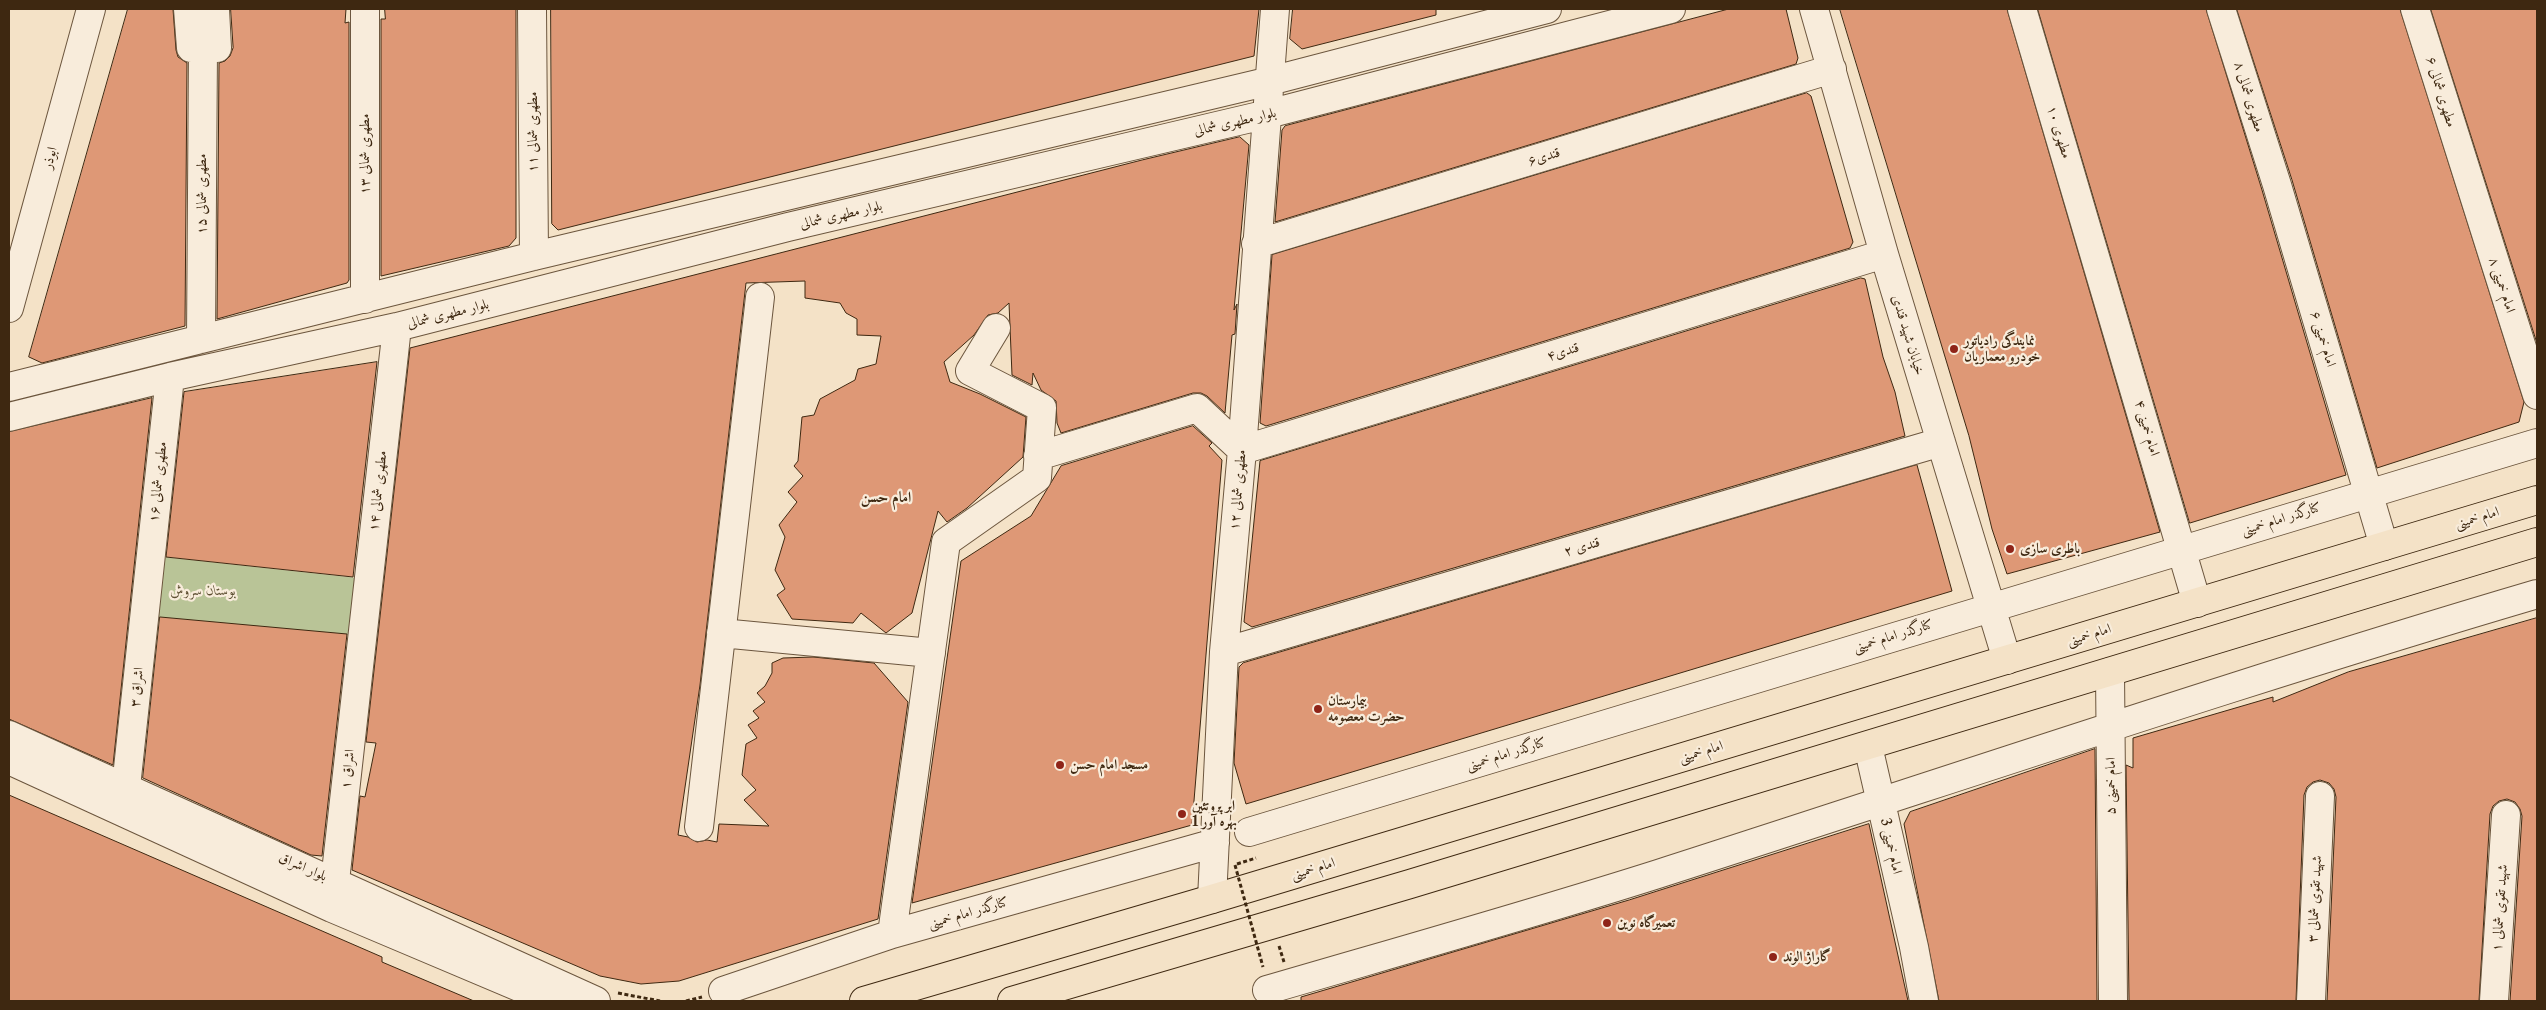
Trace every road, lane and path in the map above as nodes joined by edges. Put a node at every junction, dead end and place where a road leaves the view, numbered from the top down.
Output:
1 (91, 9) edge
2 (188, 9) edge
3 (215, 9) edge
4 (364, 9) edge
5 (532, 9) edge
6 (1275, 9) edge
7 (1547, 9) edge
8 (1672, 9) edge
9 (1814, 9) edge
10 (2022, 9) edge
11 (2222, 9) edge
12 (2416, 9) edge
13 (203, 48) junction
14 (1832, 70) junction
15 (1270, 81) junction
16 (1268, 114) junction
17 (2467, 174) joint
18 (2277, 185) joint
19 (1256, 244) junction
20 (1884, 254) junction
21 (2095, 254) joint
22 (534, 256) junction
23 (760, 297) dead end
24 (365, 299) junction
25 (9, 308) edge
26 (396, 327) junction
27 (996, 328) dead end
28 (201, 340) junction
29 (170, 377) junction
30 (9, 387) edge
31 (2537, 395) edge
32 (9, 417) edge
33 (1941, 442) junction
34 (2537, 442) edge
35 (1242, 450) junction
36 (1038, 456) junction
37 (2370, 493) junction
38 (2537, 500) edge
39 (2537, 542) edge
40 (2384, 546) junction
41 (2182, 549) junction
42 (147, 587) joint
43 (2537, 594) edge
44 (2196, 603) junction
45 (1990, 607) junction
46 (721, 633) junction
47 (1224, 652) junction
48 (931, 653) junction
49 (360, 655) joint
50 (2007, 660) junction
51 (2110, 672) junction
52 (2111, 726) junction
53 (9, 735) edge
54 (1868, 746) junction
55 (9, 760) edge
56 (2320, 796) dead end
57 (123, 799) junction
58 (1881, 800) junction
59 (2506, 815) dead end
60 (699, 827) dead end
61 (1215, 843) junction
62 (1252, 845) joint
63 (334, 895) junction
64 (1212, 899) junction
65 (1272, 924) junction
66 (892, 934) junction
67 (1273, 980) junction
68 (723, 991) dead end
69 (552, 1001) edge
70 (596, 1001) edge
71 (864, 1001) edge
72 (1012, 1001) edge
73 (1924, 1001) edge
74 (2113, 1001) edge
75 (2311, 1001) edge
76 (2494, 1001) edge

1 - 25 street, ابوذر
2 - 13 street
3 - 13 street
4 - 24 street, مطهری شمالی ۱۳
5 - 22 street, مطهری شمالی ۱۱
6 - 15 street, مطهری شمالی ۱۲
7 - 15 street
8 - 16 street, بلوار مطهری شمالی
9 - 14 street, خیابان شهید قندی
10 - 21 street, مطهری ۱۰
11 - 18 street, مطهری شمالی ۸
12 - 17 street, مطهری شمالی ۶
13 - 28 street, مطهری شمالی ۱۵
14 - 19 street, قندی۶
14 - 20 street, خیابان شهید قندی
15 - 16 street, مطهری شمالی ۱۲
15 - 22 street
16 - 19 street, مطهری شمالی ۱۲
16 - 26 street, بلوار مطهری شمالی
17 - 31 street, امام خمینی ۸
18 - 37 street, امام خمینی ۶
19 - 35 street, مطهری شمالی ۱۲
20 - 33 street, خیابان شهید قندی
20 - 35 street, قندی۴
21 - 41 street, امام خمینی ۴
22 - 24 street
23 - 46 street
24 - 28 street
26 - 29 street, بلوار مطهری شمالی
26 - 49 street, مطهری شمالی ۱۴
27 - 36 street
28 - 30 street
29 - 32 street, بلوار مطهری شمالی
29 - 42 street, مطهری شمالی ۱۶
33 - 45 street, خیابان شهید قندی
33 - 47 street, قندی ۲
34 - 37 street, کنارگذر امام خمینی
35 - 36 street
35 - 47 street, مطهری شمالی ۱۲
36 - 48 street
37 - 40 street, امام خمینی ۶
37 - 41 street, کنارگذر امام خمینی
38 - 40 main road, امام خمینی
39 - 51 main road
40 - 44 main road, امام خمینی
41 - 44 street, امام خمینی ۴
41 - 45 street, کنارگذر امام خمینی
42 - 57 street, اشراق ۳
43 - 52 street
44 - 50 main road, امام خمینی
45 - 50 street, خیابان شهید قندی
45 - 62 street, کنارگذر امام خمینی
46 - 48 street
46 - 60 street
47 - 61 street, مطهری شمالی ۱۲
48 - 66 street
49 - 63 street, اشراق ۱
50 - 64 main road, امام خمینی
51 - 52 street, امام خمینی ۵
51 - 54 main road
52 - 58 street
52 - 74 street, امام خمینی ۵
53 - 57 street, بلوار اشراق
54 - 58 street, امام خمینی 3
54 - 65 main road
55 - 57 street, بلوار اشراق
56 - 75 street, شهید تقوی شمالی ۳
57 - 63 street, بلوار اشراق
58 - 67 street
58 - 73 street, امام خمینی 3
59 - 76 street, شهید تقوی شمالی ۱
61 - 64 street, مطهری شمالی ۱۲
61 - 66 street, کنارگذر امام خمینی
62 - 67 path, bridge
63 - 69 street, بلوار اشراق
63 - 70 street, بلوار اشراق
64 - 71 main road, امام خمینی
65 - 67 path
65 - 72 main road
66 - 68 street, کنارگذر امام خمینی

